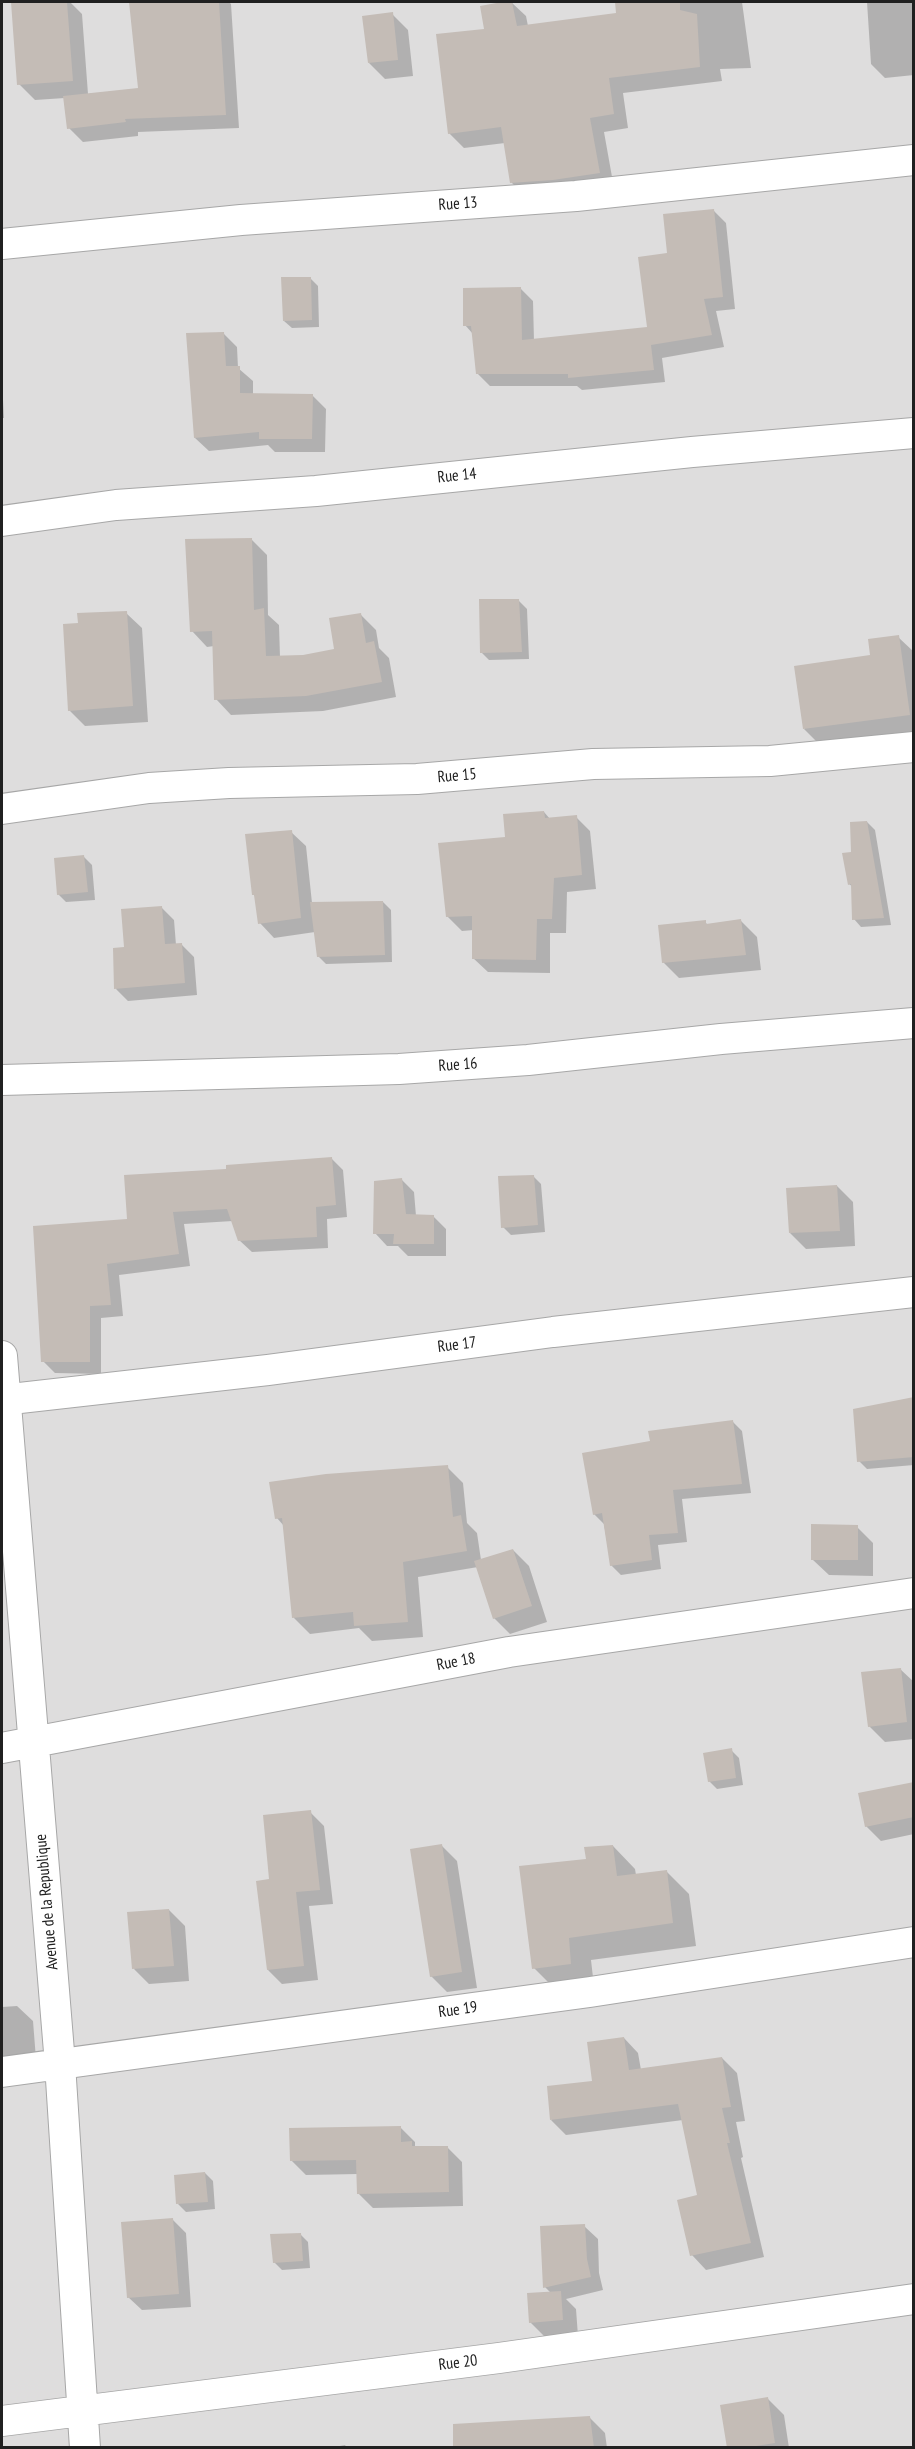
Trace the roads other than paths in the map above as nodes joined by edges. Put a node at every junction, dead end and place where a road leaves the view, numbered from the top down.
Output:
1 (914, 160) edge
2 (2, 244) edge
3 (914, 434) edge
4 (2, 520) edge
5 (914, 747) edge
6 (2, 809) edge
7 (914, 1023) edge
8 (2, 1080) edge
9 (914, 1292) edge
10 (2, 1356) edge
11 (3, 1400) edge
12 (914, 1593) edge
13 (33, 1743) junction
14 (2, 1748) edge
15 (914, 1942) edge
16 (60, 2064) junction
17 (2, 2072) edge
18 (914, 2299) edge
19 (82, 2413) junction
20 (2, 2421) edge
21 (85, 2448) edge

1 - 2 street, Rue 13
3 - 4 street, Rue 14
5 - 6 street, Rue 15
7 - 8 street, Rue 16
9 - 11 street, Rue 17
10 - 11 street, Avenue de la Republique
11 - 13 street, Avenue de la Republique
12 - 13 street, Rue 18
13 - 14 street, Rue 18
13 - 16 street, Avenue de la Republique
15 - 16 street, Rue 19
16 - 17 street, Rue 19
16 - 19 street, Avenue de la Republique
18 - 19 street, Rue 20
19 - 20 street, Rue 20
19 - 21 street, Avenue de la Republique

